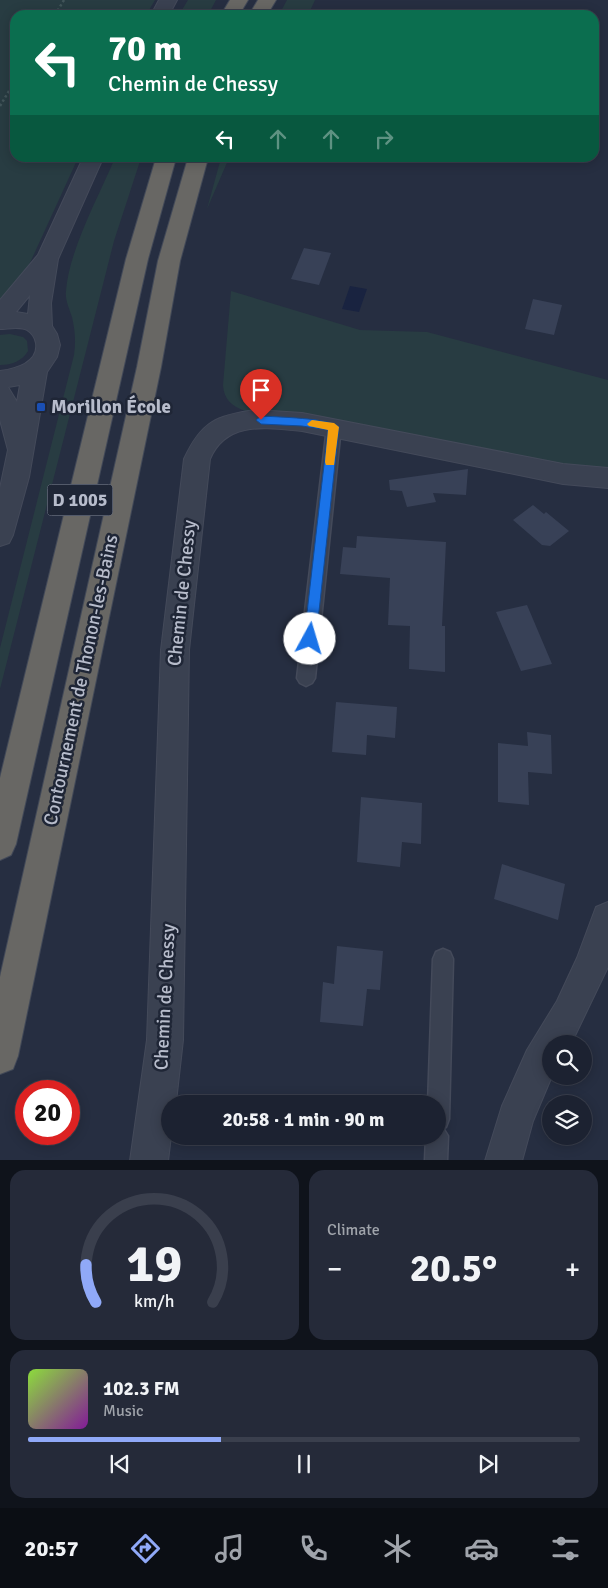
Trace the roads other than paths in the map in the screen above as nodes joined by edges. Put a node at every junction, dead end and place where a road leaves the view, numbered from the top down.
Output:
1 (91, 162) edge
2 (165, 162) edge
3 (197, 162) edge
4 (47, 259) junction
5 (0, 316) edge
6 (0, 321) edge
7 (40, 328) junction
8 (35, 369) junction
9 (0, 380) edge
10 (0, 394) edge
11 (334, 427) junction
12 (20, 451) junction
13 (607, 479) edge
14 (0, 535) edge
15 (306, 678) dead end
16 (0, 844) edge
17 (608, 919) edge
18 (443, 959) dead end
19 (0, 1056) edge
20 (439, 1095) edge
21 (437, 1145) edge
22 (149, 1160) edge
23 (436, 1160) edge
24 (503, 1160) edge

1 - 4 street
2 - 16 highway, Contournement de Thonon-les-Bains / D 1005
3 - 19 highway, Contournement de Thonon-les-Bains / D 1005
4 - 5 street
4 - 7 street
6 - 7 street
7 - 8 street
8 - 9 street
8 - 12 street
10 - 12 street
11 - 13 street, Chemin de Chessy
11 - 15 lane
11 - 22 street, Chemin de Chessy
12 - 14 street
17 - 24 street
18 - 20 lane
21 - 23 lane

